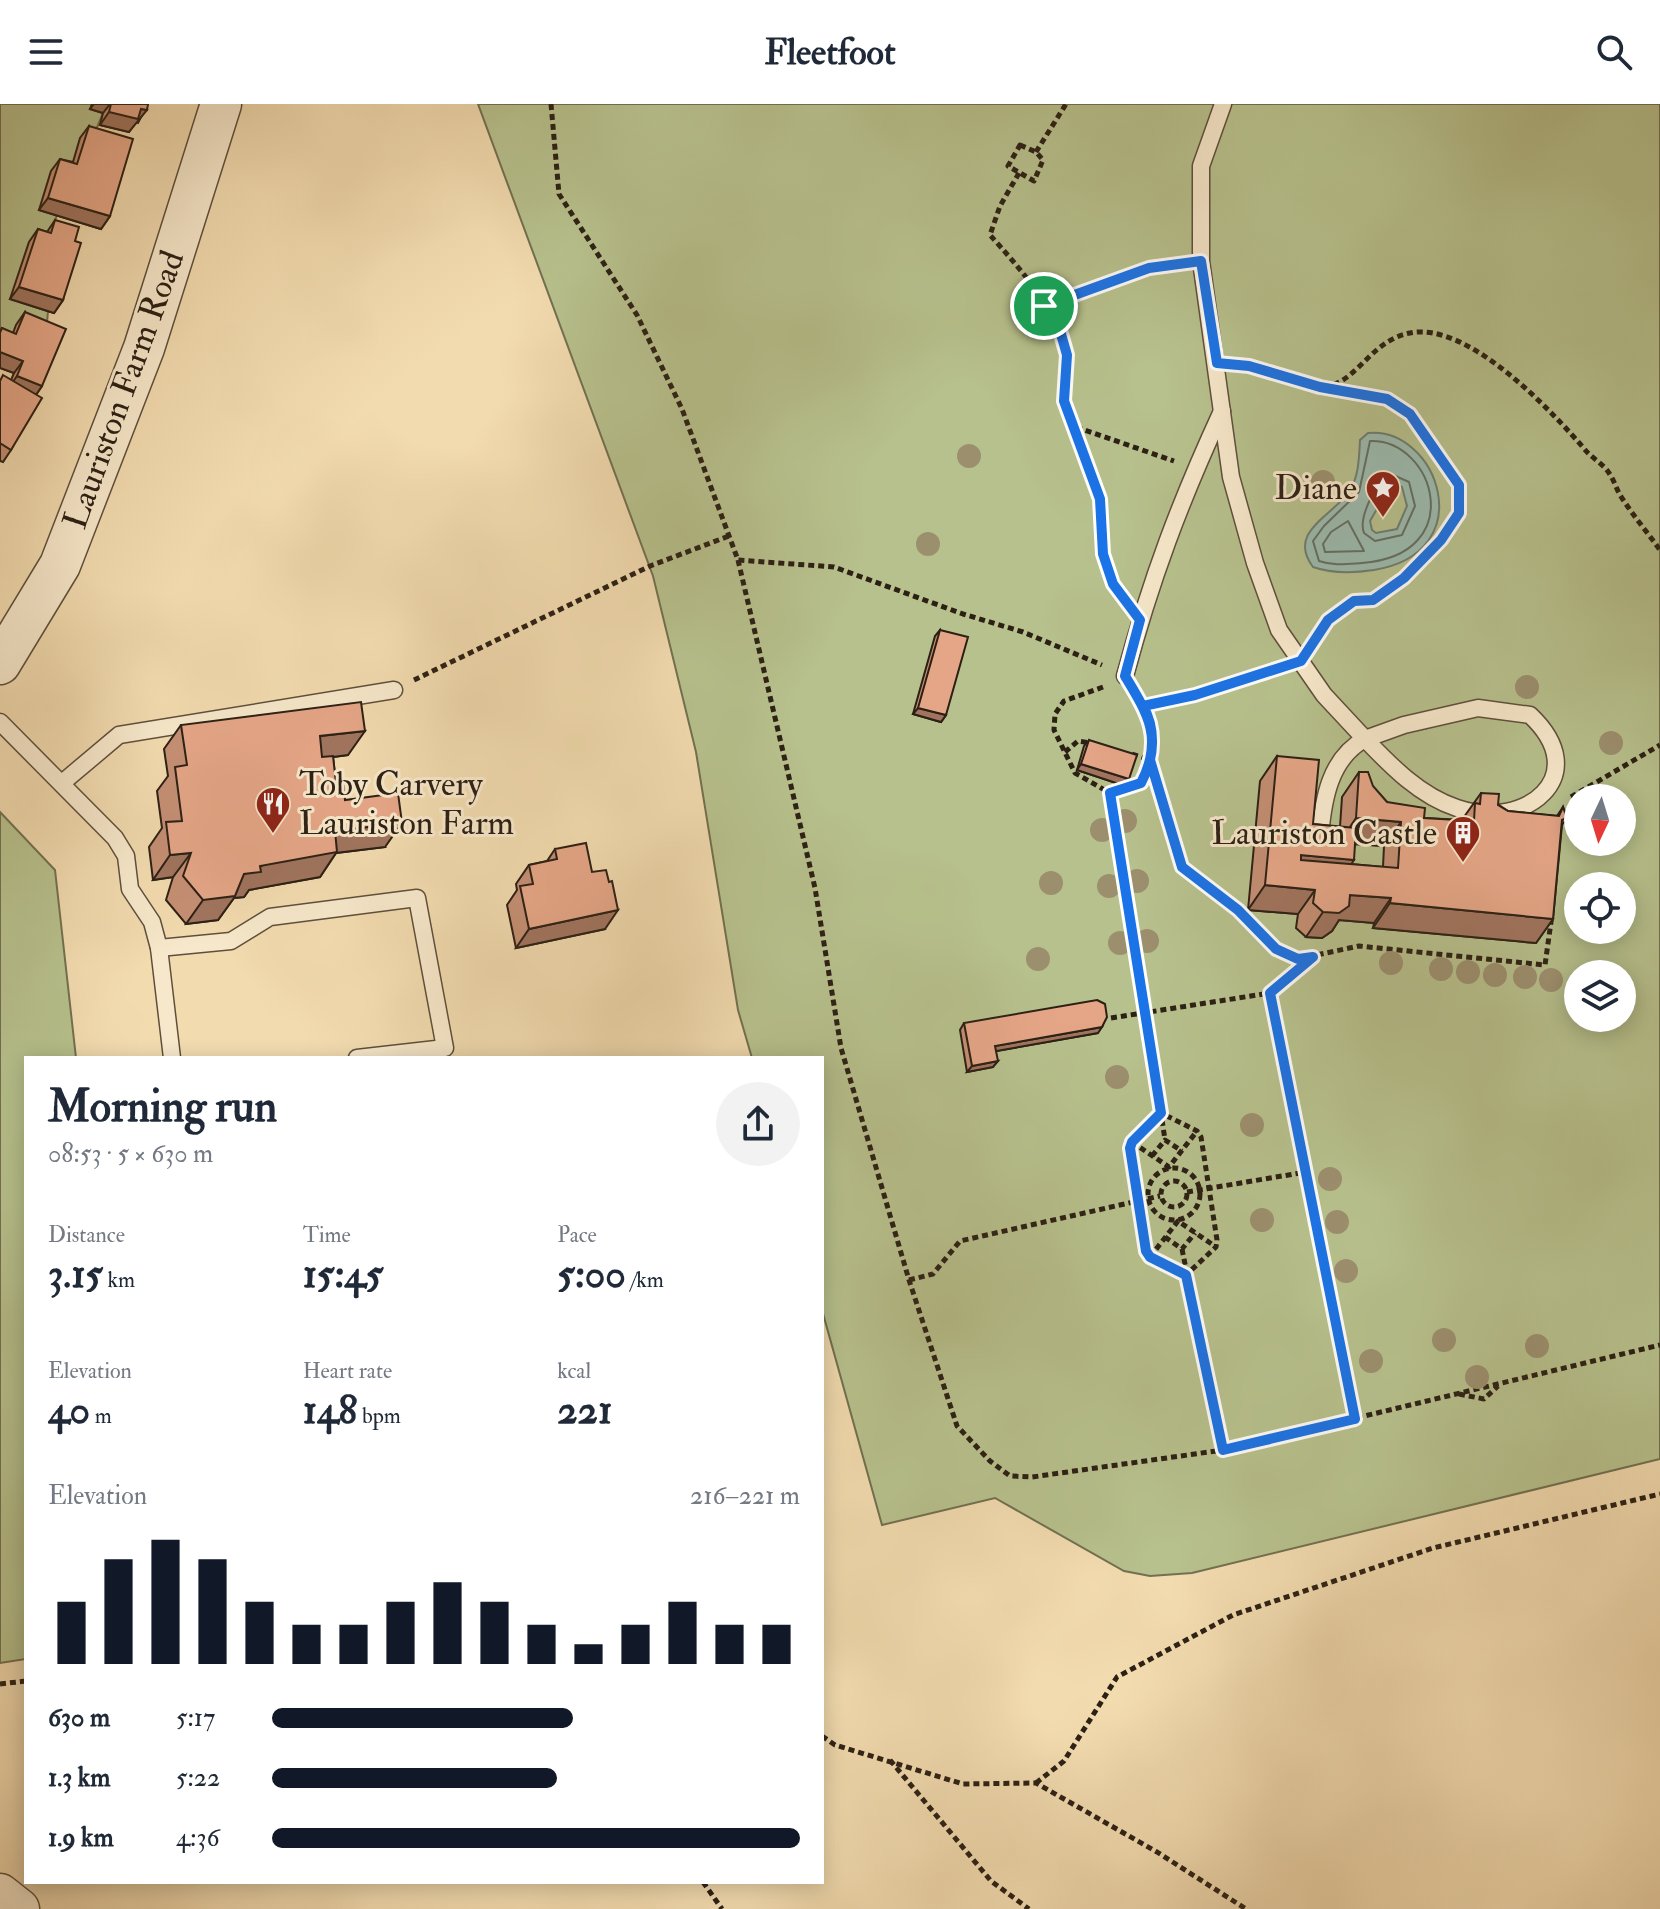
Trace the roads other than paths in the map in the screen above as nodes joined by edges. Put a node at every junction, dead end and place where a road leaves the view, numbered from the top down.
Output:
1 (221, 104) edge
2 (1223, 104) edge
3 (1223, 410) junction
4 (0, 664) edge
5 (1125, 676) road end
6 (394, 690) road end
7 (0, 722) edge
8 (1365, 739) junction
9 (62, 783) junction
10 (1320, 837) edge
11 (159, 948) junction
12 (172, 1056) edge
13 (375, 1056) edge
14 (0, 1894) edge
15 (19, 1909) edge

1 - 4 street, Lauriston Farm Road
2 - 3 lane
3 - 5 lane
3 - 8 lane
6 - 9 lane
7 - 9 lane
8 - 8 lane
8 - 10 lane
9 - 11 lane
11 - 12 lane
11 - 13 lane
14 - 15 street

